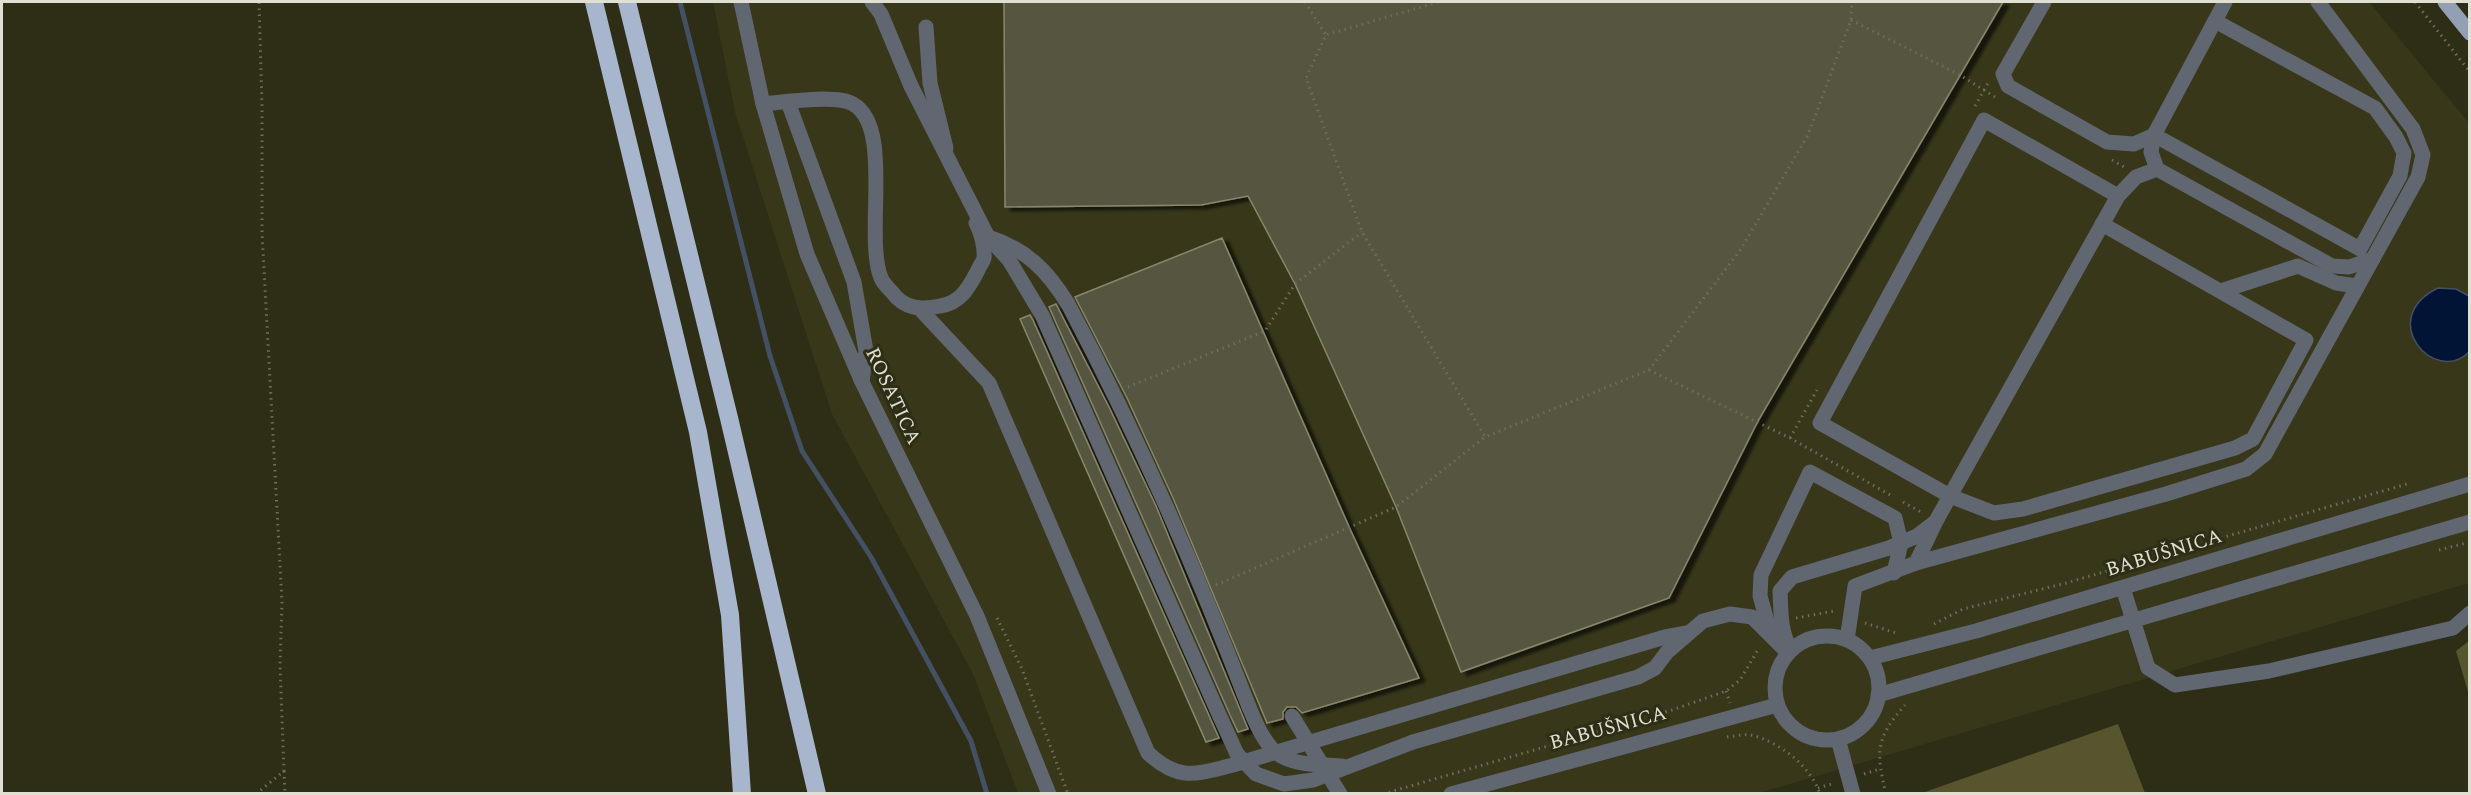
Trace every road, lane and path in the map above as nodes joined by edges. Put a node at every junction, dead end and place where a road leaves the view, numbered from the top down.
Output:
1 (259, 2) edge
2 (594, 2) edge
3 (627, 2) edge
4 (741, 2) edge
5 (872, 2) edge
6 (1305, 2) edge
7 (1438, 2) edge
8 (1852, 2) edge
9 (2044, 2) edge
10 (2225, 2) edge
11 (2318, 2) edge
12 (2415, 2) edge
13 (2445, 2) edge
14 (2215, 21) junction
15 (926, 27) dead end
16 (2469, 33) edge
17 (1326, 34) junction
18 (2469, 72) edge
19 (788, 102) junction
20 (763, 104) junction
21 (2154, 135) junction
22 (2157, 170) junction
23 (2118, 196) junction
24 (2102, 224) junction
25 (1362, 232) junction
26 (988, 237) junction
27 (2367, 254) junction
28 (2357, 286) junction
29 (2221, 291) junction
30 (919, 308) junction
31 (1649, 370) junction
32 (862, 382) junction
33 (1115, 393) junction
34 (1485, 437) junction
35 (2414, 482) dead end
36 (2469, 484) edge
37 (1950, 496) junction
38 (1936, 521) junction
39 (2469, 522) edge
40 (1902, 543) junction
41 (1916, 563) junction
42 (1894, 573) junction
43 (2123, 588) junction
44 (1204, 590) junction
45 (1835, 611) dead end
46 (2469, 613) edge
47 (996, 616) dead end
48 (1793, 618) dead end
49 (2132, 620) junction
50 (1864, 623) dead end
51 (1925, 627) dead end
52 (1687, 633) junction
53 (1899, 634) dead end
54 (1766, 640) junction
55 (1846, 640) junction
56 (1789, 652) junction
57 (1870, 658) junction
58 (1878, 694) junction
59 (1910, 701) dead end
60 (1777, 705) junction
61 (1292, 716) dead end
62 (1723, 738) dead end
63 (1838, 739) junction
64 (1310, 742) junction
65 (1350, 767) junction
66 (284, 771) junction
67 (256, 794) edge
68 (285, 794) edge
69 (742, 794) edge
70 (817, 794) edge
71 (1048, 794) edge
72 (1068, 794) edge
73 (1340, 794) edge
74 (1383, 794) edge
75 (1451, 794) edge
76 (1820, 794) edge
77 (1853, 794) edge
78 (1886, 794) edge

1 - 66 path
2 - 69 highway
3 - 70 highway
4 - 20 street, ROSATICA
5 - 26 street, bridge
6 - 17 path
7 - 17 path
8 - 31 path
9 - 21 street
10 - 14 street
11 - 27 street
12 - 18 path
13 - 16 main road
14 - 21 street
14 - 27 street
15 - 30 street
17 - 25 path
19 - 20 street
19 - 30 street
19 - 32 street
20 - 32 street, ROSATICA
21 - 22 street
21 - 27 street
22 - 23 street
22 - 27 street
23 - 24 street
23 - 37 street
24 - 29 street
24 - 37 street
25 - 33 path
25 - 34 path
26 - 33 street, bridge
26 - 65 street, bridge
27 - 28 street
28 - 29 street
28 - 41 street
29 - 37 street
30 - 64 street
31 - 34 path
31 - 38 path
32 - 71 street, ROSATICA
33 - 44 street
34 - 44 path
35 - 51 path
36 - 43 street, BABUŠNICA
37 - 38 street
38 - 40 street
38 - 41 street
39 - 49 street
40 - 42 street
40 - 54 street
40 - 56 street
41 - 42 street
42 - 55 street
43 - 49 street
43 - 57 street, BABUŠNICA
44 - 65 street, bridge
45 - 48 path
46 - 49 street
47 - 72 path
49 - 58 street
50 - 53 path
52 - 54 street
52 - 64 street
52 - 65 street, bridge
54 - 56 street
54 - 74 path
55 - 56 street
55 - 57 street
56 - 60 street
57 - 58 street
58 - 63 street
59 - 78 path
60 - 63 street
60 - 75 street, BABUŠNICA
61 - 64 street
62 - 76 path
63 - 77 street
64 - 73 street
66 - 67 path
66 - 68 path

